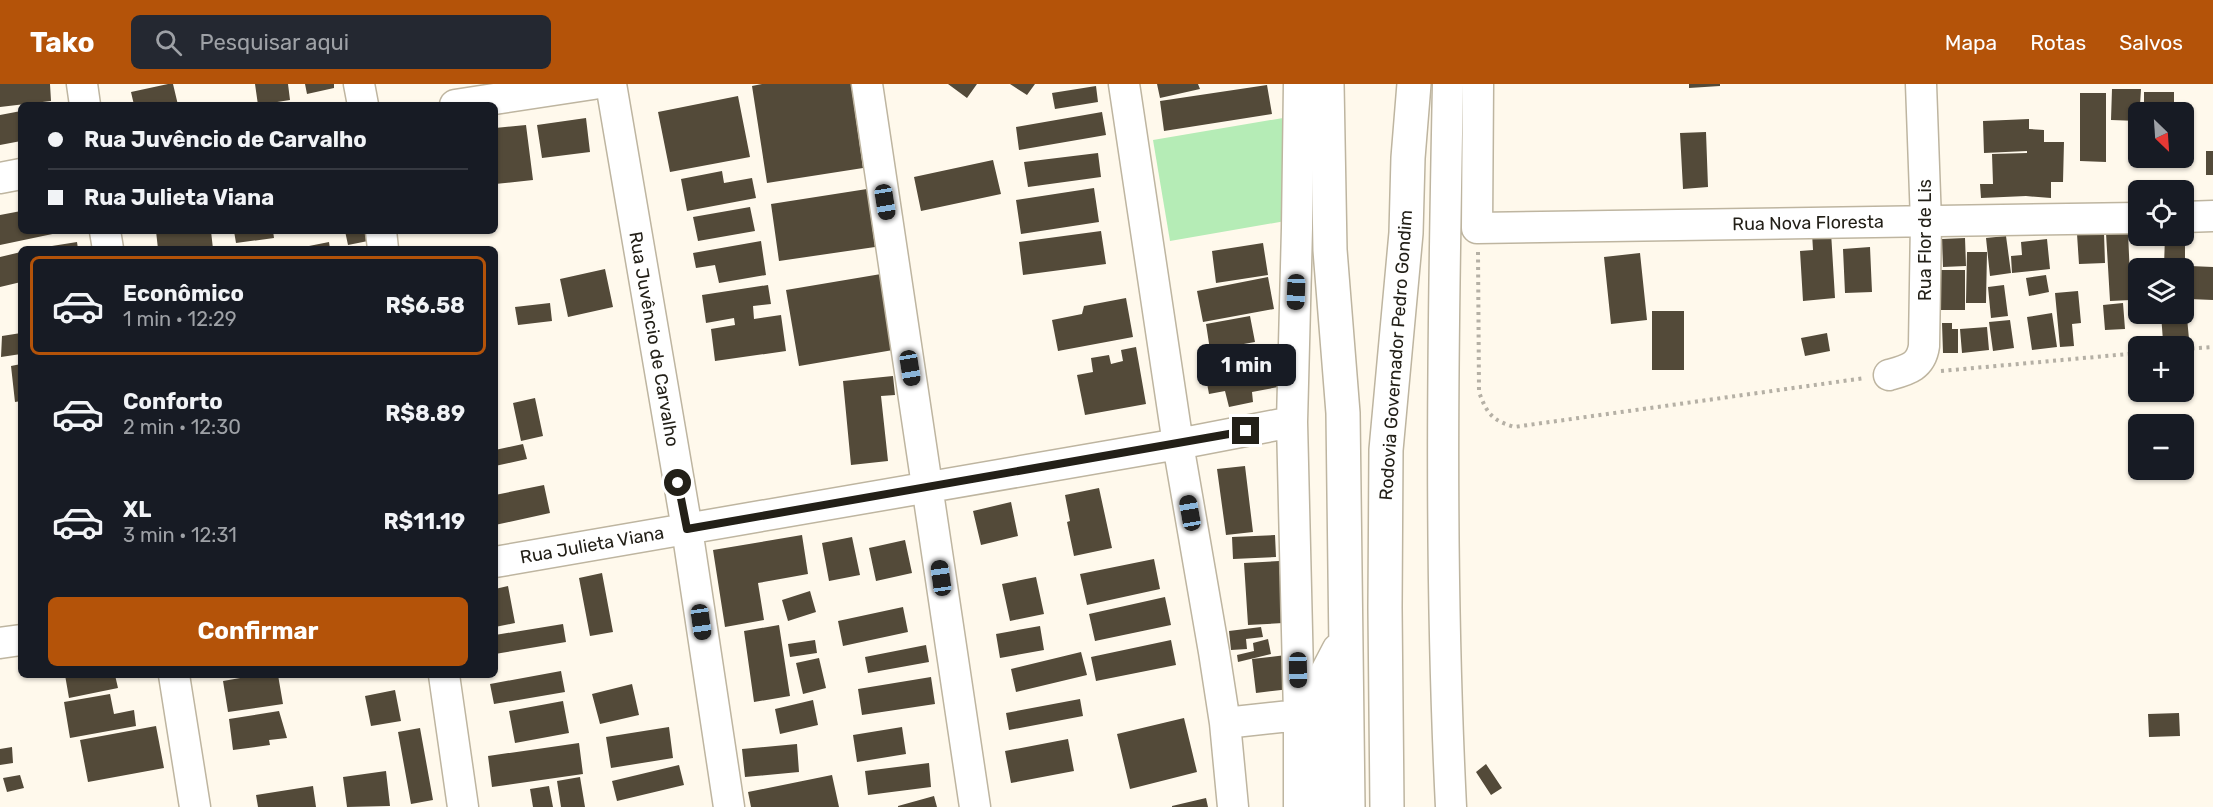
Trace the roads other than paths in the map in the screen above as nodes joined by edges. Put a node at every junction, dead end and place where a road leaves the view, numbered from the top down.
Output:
1 (82, 84) edge
2 (359, 84) edge
3 (593, 84) edge
4 (610, 84) edge
5 (867, 84) edge
6 (1124, 84) edge
7 (1299, 84) edge
8 (1327, 84) edge
9 (1414, 84) edge
10 (1448, 84) edge
11 (1478, 84) edge
12 (1921, 84) edge
13 (85, 102) edge
14 (362, 102) edge
15 (475, 102) edge
16 (18, 175) edge
17 (0, 178) edge
18 (2213, 216) edge
19 (2194, 217) edge
20 (2128, 218) edge
21 (1926, 222) junction
22 (1889, 375) road end
23 (1292, 422) junction
24 (1178, 444) junction
25 (928, 487) junction
26 (687, 529) junction
27 (498, 561) edge
28 (1347, 636) junction
29 (18, 640) edge
30 (0, 643) edge
31 (174, 678) edge
32 (444, 678) edge
33 (1299, 715) junction
34 (1225, 723) junction
35 (195, 807) edge
36 (463, 807) edge
37 (729, 807) edge
38 (975, 807) edge
39 (1233, 807) edge
40 (1299, 807) edge
41 (1315, 807) edge
42 (1348, 807) edge
43 (1386, 807) edge
44 (1451, 807) edge

1 - 13 street
2 - 14 street
3 - 15 street
4 - 26 street, Rua Juvêncio de Carvalho
5 - 25 street
6 - 24 street
7 - 23 street
8 - 28 highway
9 - 43 highway, Rodovia Governador Pedro Gondim
10 - 44 street
11 - 21 street, Rua Nova Floresta
12 - 21 street, Rua Flor de Lis
16 - 17 street
18 - 19 street
20 - 21 street, Rua Nova Floresta
21 - 22 street, Rua Flor de Lis
23 - 24 street, Rua Julieta Viana
23 - 33 street
24 - 25 street, Rua Julieta Viana
24 - 34 street
25 - 26 street, Rua Julieta Viana
25 - 38 street
26 - 27 street, Rua Julieta Viana
26 - 37 street, Rua Juvêncio de Carvalho
28 - 41 highway
28 - 42 highway
29 - 30 street
31 - 35 street
32 - 36 street
33 - 34 street
33 - 40 street
34 - 39 street

